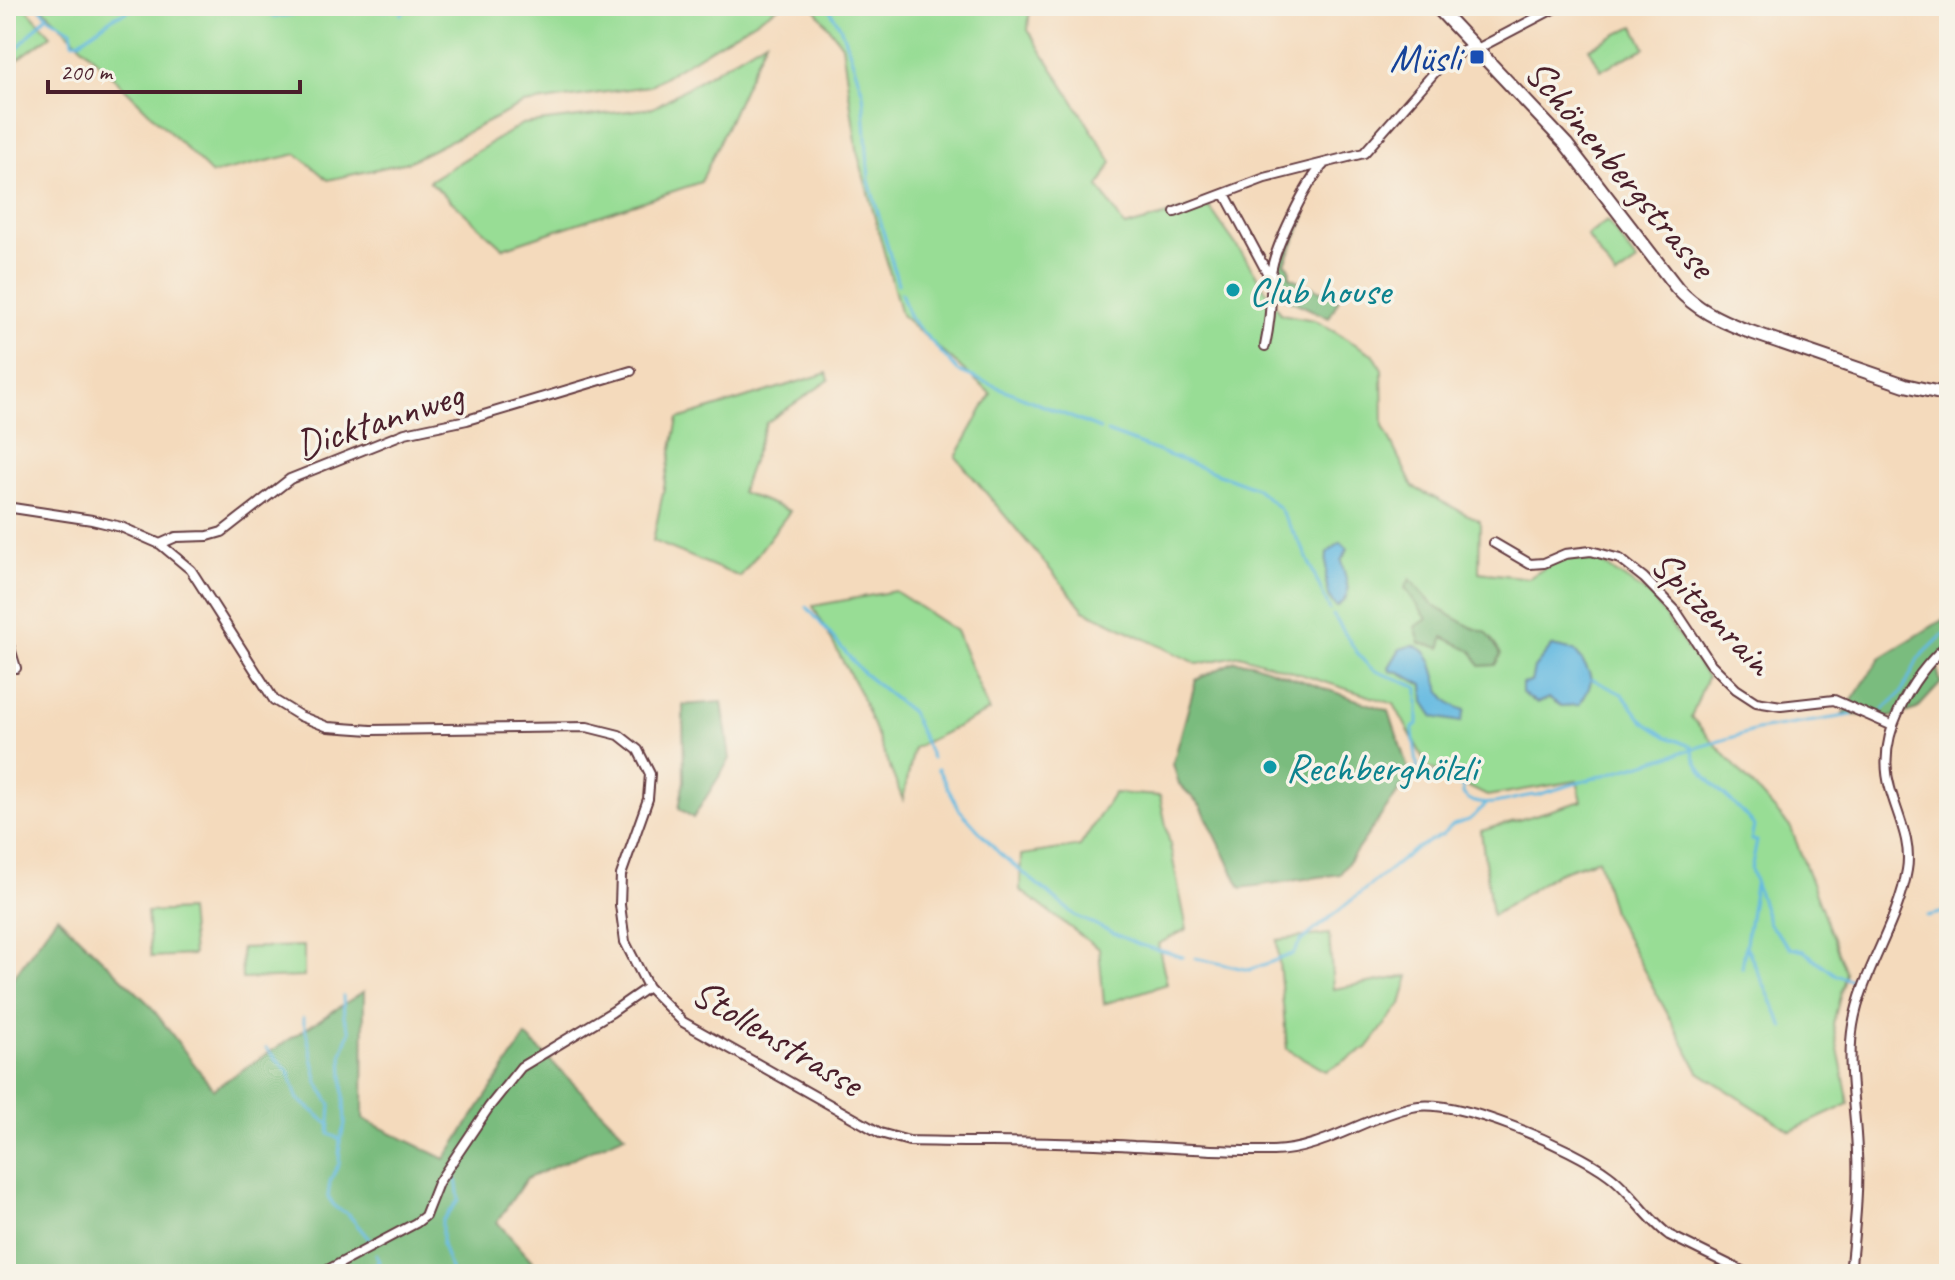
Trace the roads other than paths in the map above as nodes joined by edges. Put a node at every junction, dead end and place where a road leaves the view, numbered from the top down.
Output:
1 (1436, 6) edge
2 (1559, 6) edge
3 (1475, 47) junction
4 (1325, 163) junction
5 (1225, 194) junction
6 (1175, 212) dead end
7 (1271, 279) junction
8 (1265, 346) dead end
9 (631, 371) dead end
10 (1949, 395) edge
11 (6, 507) edge
12 (1494, 543) dead end
13 (160, 544) junction
14 (6, 635) edge
15 (1949, 643) edge
16 (16, 668) dead end
17 (1893, 726) junction
18 (648, 987) junction
19 (320, 1274) edge
20 (1748, 1274) edge
21 (1850, 1274) edge

1 - 3 street, Schönenbergstrasse
2 - 3 street
3 - 4 street
3 - 10 street, Schönenbergstrasse
4 - 5 street
4 - 7 street
5 - 6 street
5 - 7 street
7 - 8 street
9 - 13 street, Dicktannweg
11 - 13 street, Stollenstrasse
12 - 17 street, Spitzenrain
13 - 18 street, Stollenstrasse
14 - 16 street
15 - 17 street
17 - 21 street
18 - 19 street
18 - 20 street, Stollenstrasse

